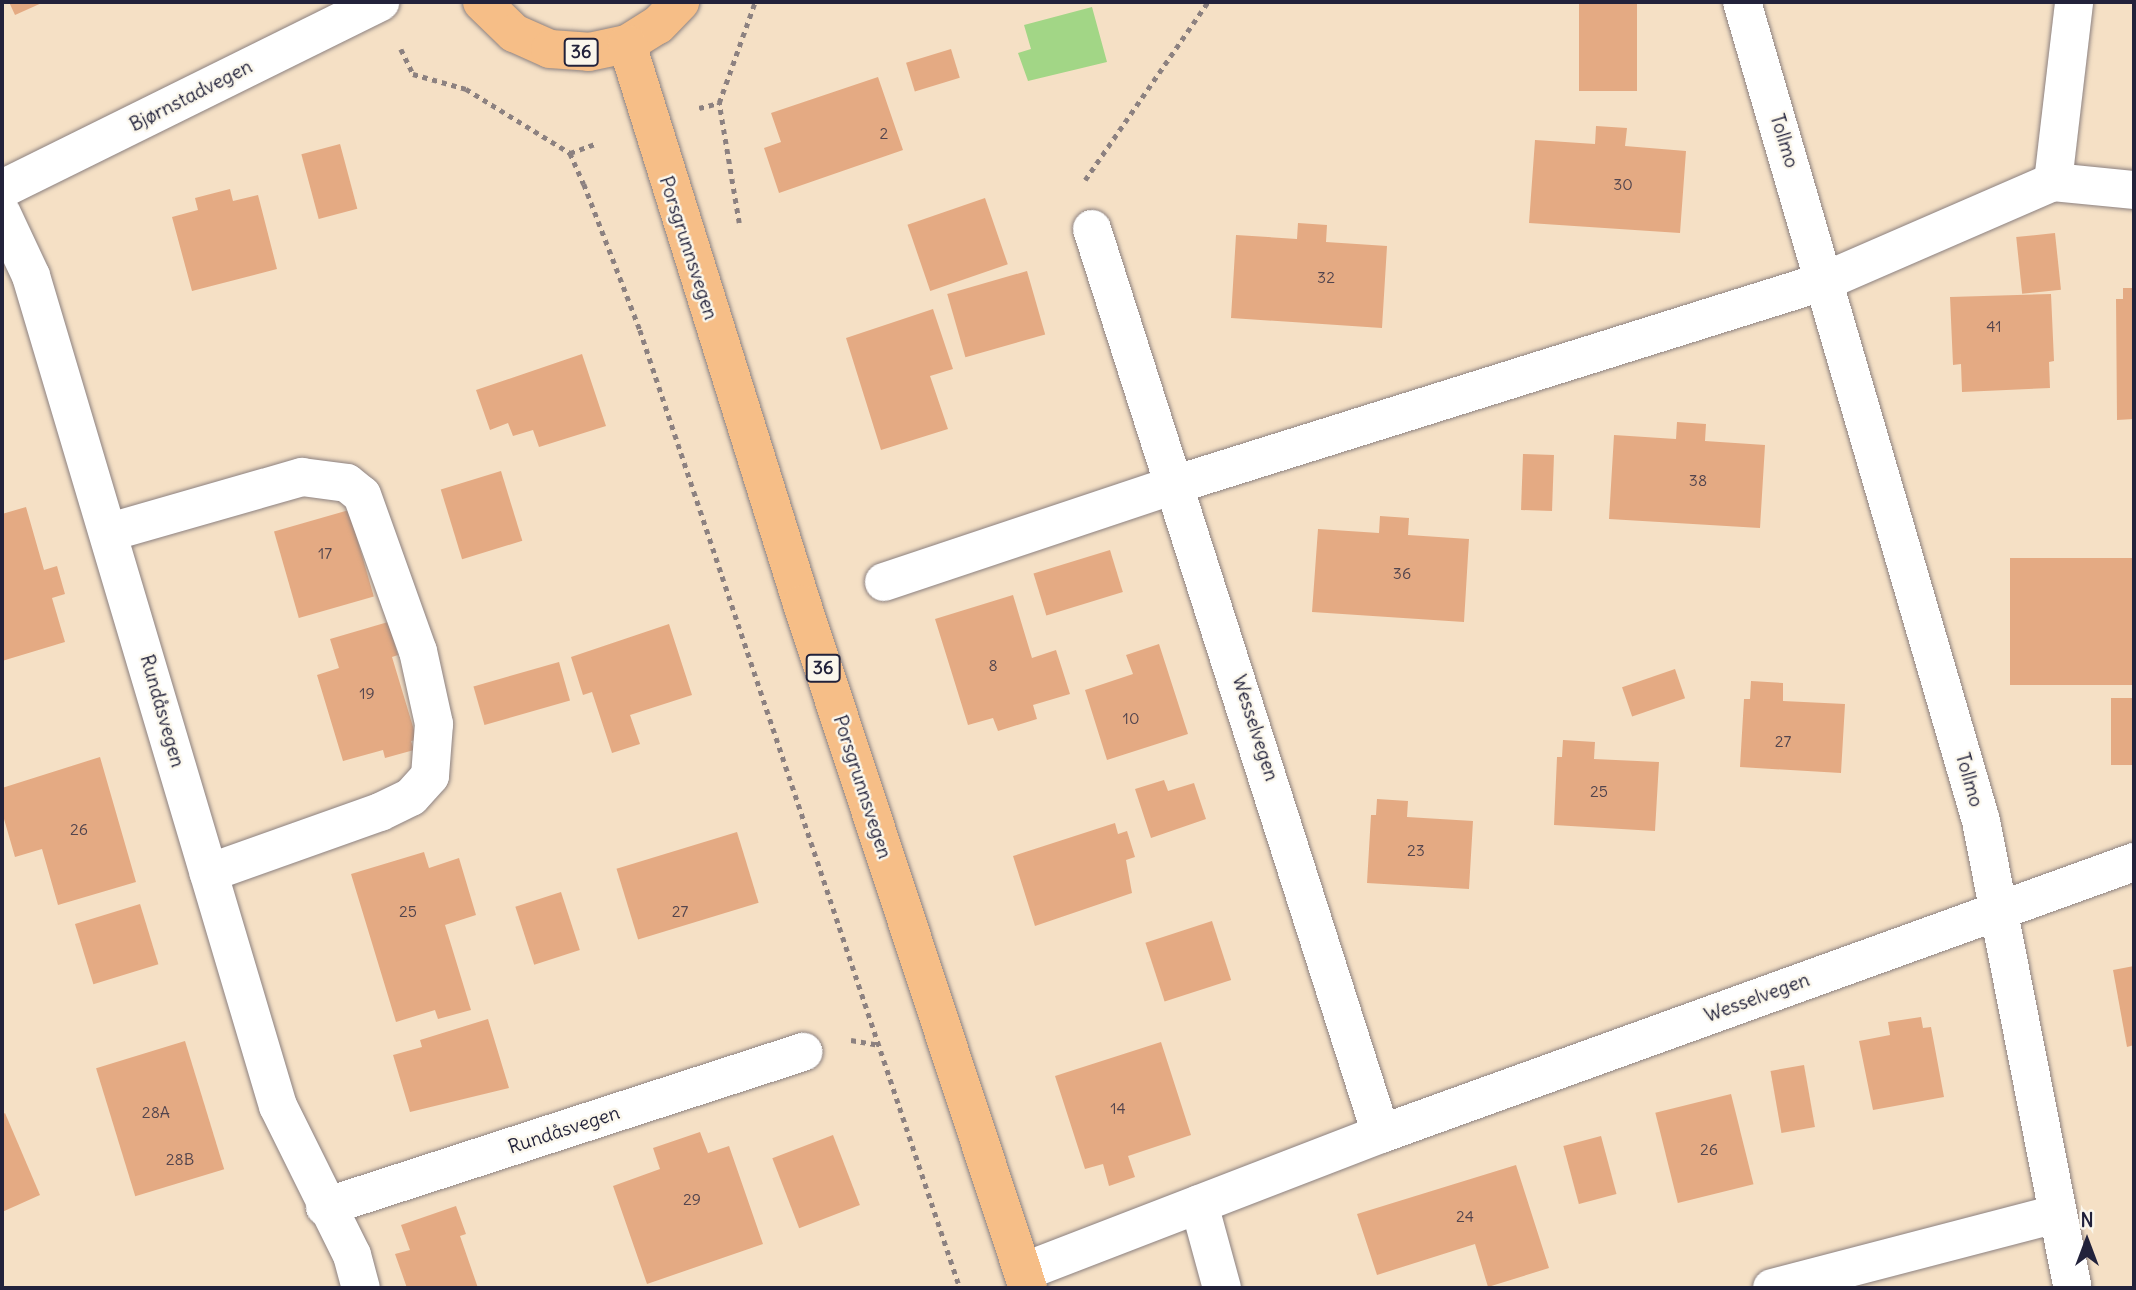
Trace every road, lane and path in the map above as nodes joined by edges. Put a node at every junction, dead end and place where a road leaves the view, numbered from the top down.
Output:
1 (380, 2) edge
2 (482, 2) edge
3 (680, 2) edge
4 (755, 2) edge
5 (1208, 2) edge
6 (1742, 2) edge
7 (2074, 2) edge
8 (398, 43) dead end
9 (627, 44) junction
10 (719, 103) junction
11 (698, 108) dead end
12 (597, 143) dead end
13 (570, 153) junction
14 (2053, 182) junction
15 (2, 189) edge
16 (2133, 190) edge
17 (2, 214) edge
18 (1092, 229) joint
19 (741, 234) dead end
20 (1825, 281) junction
21 (1177, 484) junction
22 (110, 532) junction
23 (884, 582) dead end
24 (2134, 862) edge
25 (209, 873) junction
26 (2000, 910) junction
27 (803, 1052) dead end
28 (1381, 1133) junction
29 (1199, 1204) junction
30 (325, 1207) junction
31 (2056, 1214) junction
32 (1026, 1280) edge
33 (361, 1288) edge
34 (960, 1288) edge
35 (1222, 1288) edge
36 (1772, 1288) edge
37 (2073, 1288) edge

1 - 15 street, Bjørnstadvegen
2 - 9 highway, 36
3 - 9 highway, 36
4 - 10 path
5 - 18 path
6 - 20 street, Tollmo
7 - 14 street
8 - 13 path
9 - 32 highway, Porsgrunnsvegen / 36
10 - 11 path
10 - 19 path
12 - 13 path
13 - 34 path
14 - 16 street
14 - 20 street
17 - 22 street, Rundåsvegen
18 - 21 street, Wesselvegen
20 - 21 street
20 - 26 street, Tollmo
21 - 23 street
21 - 28 street, Wesselvegen
22 - 25 street, Rundåsvegen
22 - 25 street
24 - 26 street, Wesselvegen
25 - 30 street, Rundåsvegen
26 - 28 street, Wesselvegen
26 - 31 street, Tollmo
27 - 30 street, Rundåsvegen
28 - 29 street, Wesselvegen
29 - 32 street, Wesselvegen
29 - 35 street
30 - 33 street, Rundåsvegen
31 - 36 street
31 - 37 street, Tollmo

